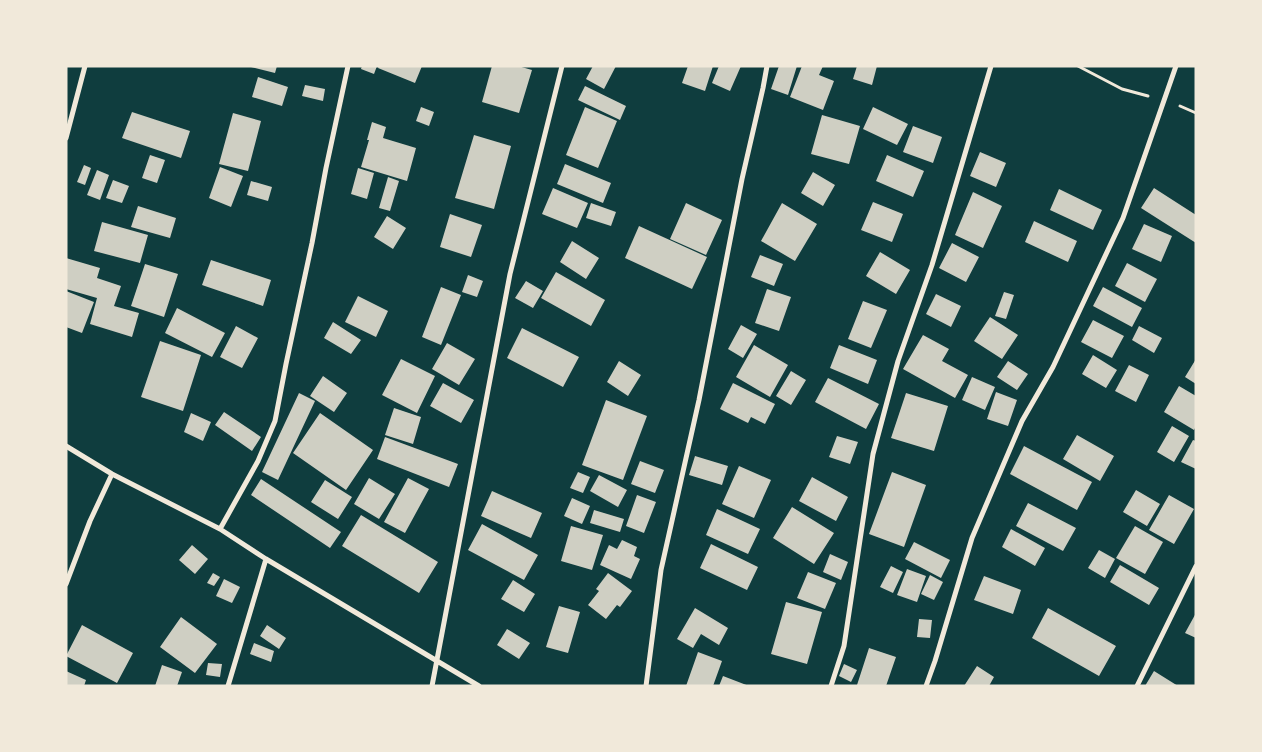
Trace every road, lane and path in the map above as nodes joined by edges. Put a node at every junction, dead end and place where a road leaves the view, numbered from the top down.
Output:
1 (85, 66) edge
2 (348, 66) edge
3 (562, 66) edge
4 (767, 66) edge
5 (991, 66) edge
6 (1078, 66) edge
7 (1176, 66) edge
8 (1164, 100) junction
9 (1196, 113) edge
10 (66, 138) edge
11 (66, 446) edge
12 (112, 474) junction
13 (220, 529) junction
14 (266, 559) junction
15 (1196, 566) edge
16 (66, 584) edge
17 (437, 660) junction
18 (228, 686) edge
19 (432, 686) edge
20 (479, 686) edge
21 (646, 686) edge
22 (831, 686) edge
23 (926, 686) edge
24 (1137, 686) edge

1 - 10 street
2 - 13 street
3 - 17 street
4 - 21 street
5 - 22 street
6 - 8 path
7 - 8 street
8 - 9 path
8 - 23 street
11 - 12 street
12 - 13 street
12 - 16 street
13 - 14 street
14 - 17 street
14 - 18 street
15 - 24 street
17 - 19 street
17 - 20 street

